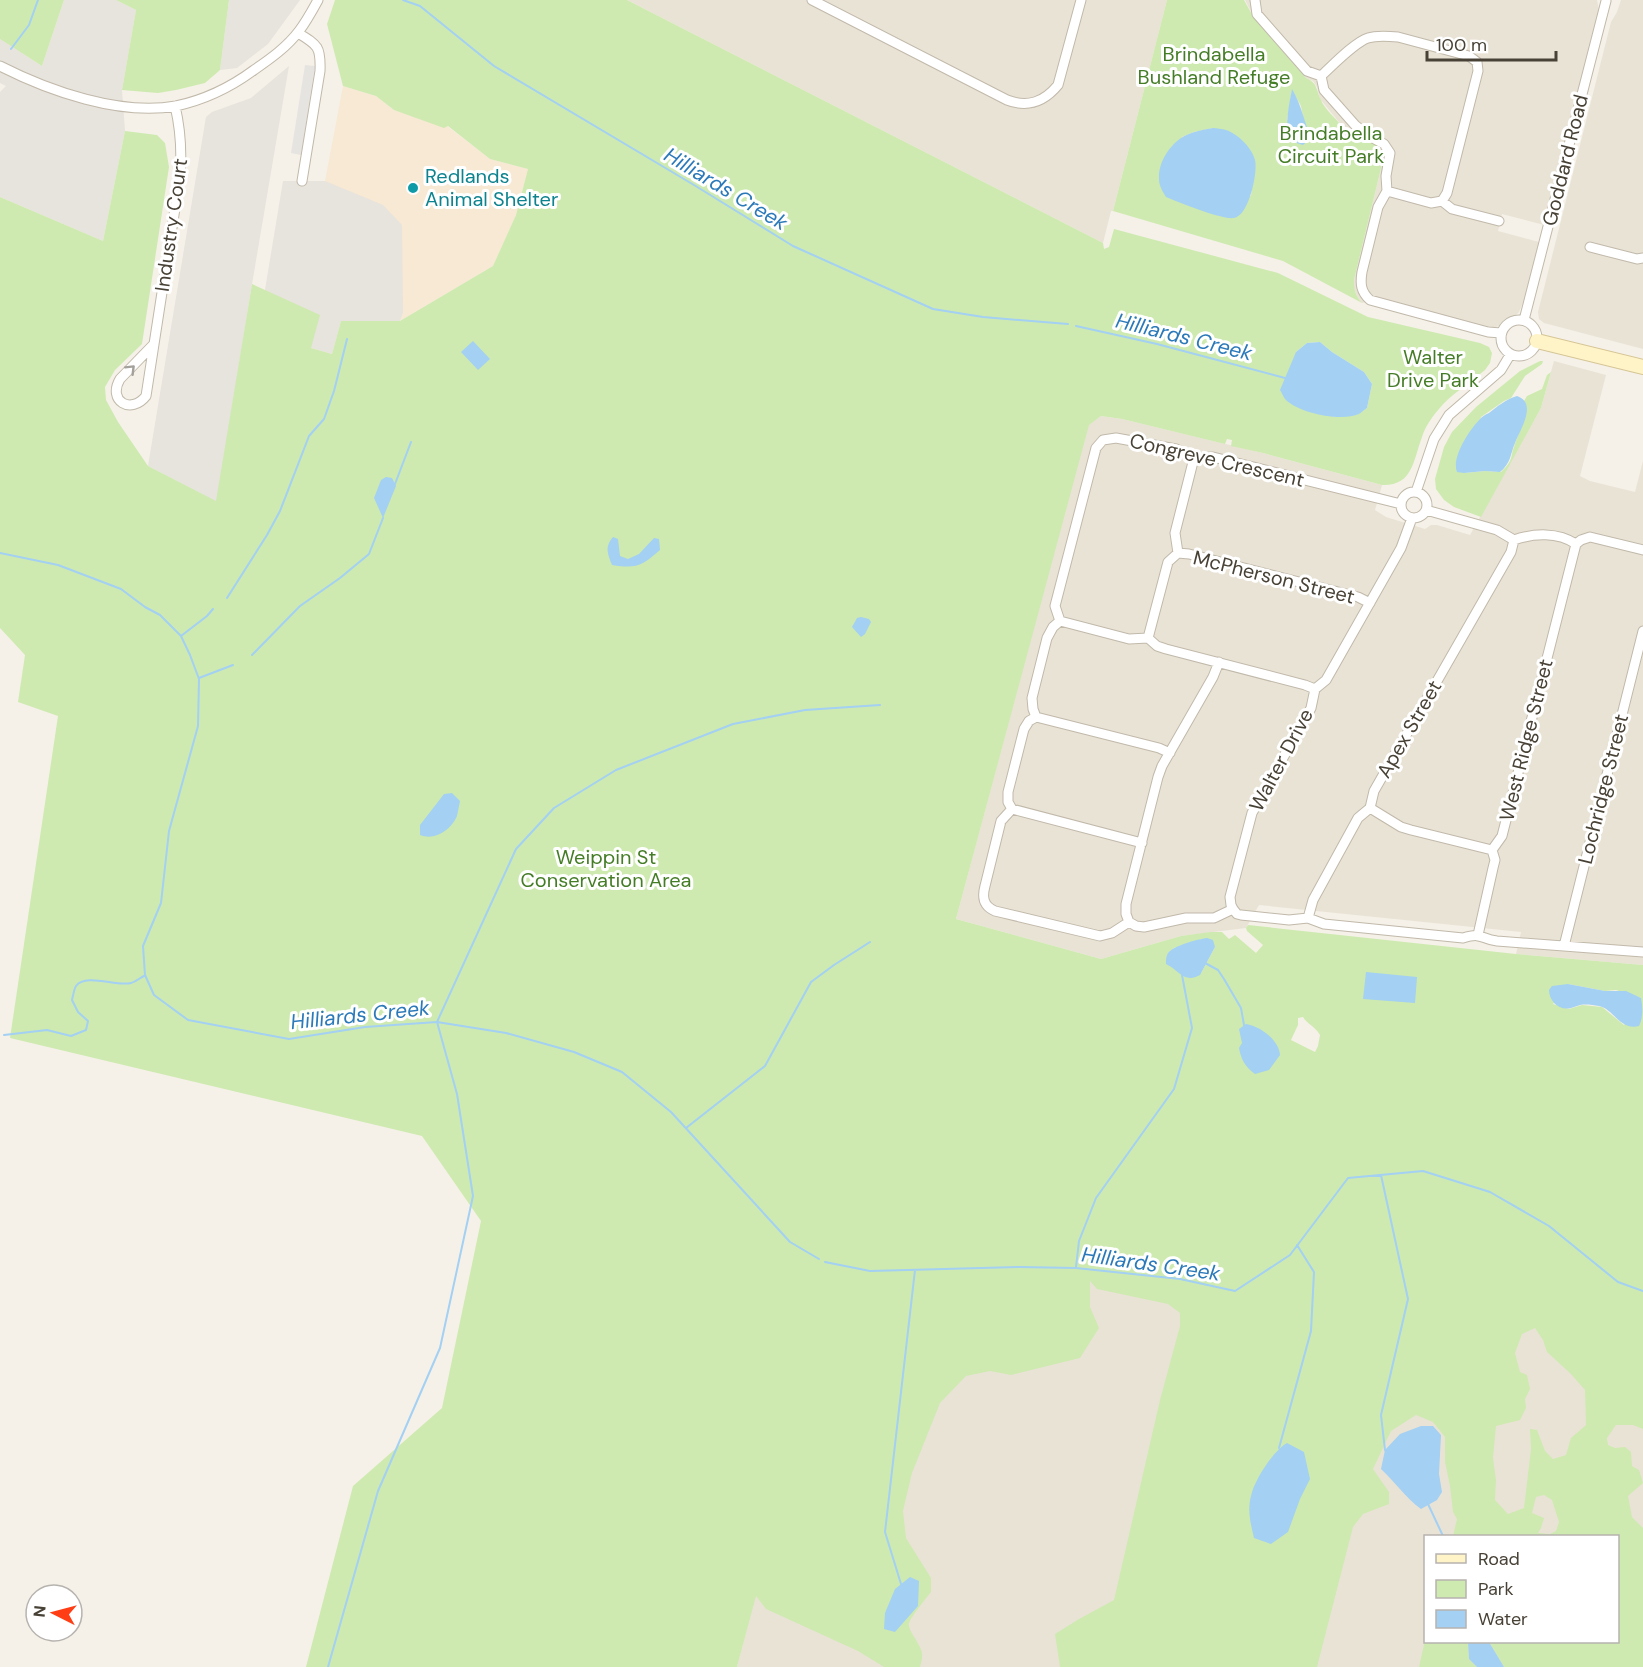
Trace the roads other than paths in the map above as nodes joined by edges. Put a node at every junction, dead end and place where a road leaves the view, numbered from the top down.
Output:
1 (318, 0) edge
2 (812, 0) edge
3 (1081, 0) edge
4 (1255, 0) edge
5 (1608, 0) edge
6 (298, 33) junction
7 (0, 66) edge
8 (1321, 76) junction
9 (175, 106) junction
10 (302, 181) dead end
11 (1387, 191) junction
12 (1442, 201) junction
13 (1499, 221) dead end
14 (1590, 247) dead end
15 (1643, 258) edge
16 (1524, 320) junction
17 (1501, 333) junction
18 (1537, 341) junction
19 (153, 345) junction
20 (1510, 355) junction
21 (1643, 367) edge
22 (1194, 458) junction
23 (1416, 492) junction
24 (1401, 504) junction
25 (1426, 510) junction
26 (1412, 518) junction
27 (1514, 540) junction
28 (1576, 544) junction
29 (1643, 550) edge
30 (1178, 553) junction
31 (1370, 603) junction
32 (1060, 621) junction
33 (1643, 631) edge
34 (1148, 638) junction
35 (1219, 662) junction
36 (1315, 689) junction
37 (1036, 717) junction
38 (1170, 753) junction
39 (1370, 808) junction
40 (1012, 809) junction
41 (1142, 843) junction
42 (1492, 850) junction
43 (1233, 909) junction
44 (1308, 918) junction
45 (1129, 922) junction
46 (1478, 935) junction
47 (1564, 946) junction
48 (1643, 952) edge

1 - 6 street
2 - 3 street
4 - 8 street
5 - 16 street, Goddard Road
6 - 9 street
6 - 10 street
7 - 9 street
8 - 11 street
8 - 12 street
9 - 19 street, Industry Court
11 - 12 street
11 - 17 street
12 - 13 street
14 - 15 street
16 - 17 street
16 - 18 street
17 - 20 street
18 - 20 street
18 - 21 street
19 -> 19 street, Industry Court
20 - 23 street
22 - 24 street, Congreve Crescent
22 - 30 street
22 - 32 street, Congreve Crescent
23 - 24 street
23 - 25 street
24 - 26 street
25 - 26 street
25 - 27 street
26 - 31 street, Walter Drive
27 - 28 street
27 - 39 street, Apex Street
28 - 29 street
28 - 42 street, West Ridge Street
30 - 31 street, McPherson Street
30 - 34 street
31 - 36 street, Walter Drive
32 - 34 street
32 - 37 street
33 - 47 street, Lochridge Street
34 - 35 street
35 - 36 street
35 - 38 street
36 - 43 street, Walter Drive
37 - 38 street
37 - 40 street
38 - 41 street
39 - 42 street
39 - 44 street, Apex Street
40 - 41 street
40 - 45 street
41 - 45 street
42 - 46 street, West Ridge Street
43 - 44 street
43 - 45 street
44 - 46 street
46 - 47 street
47 - 48 street

